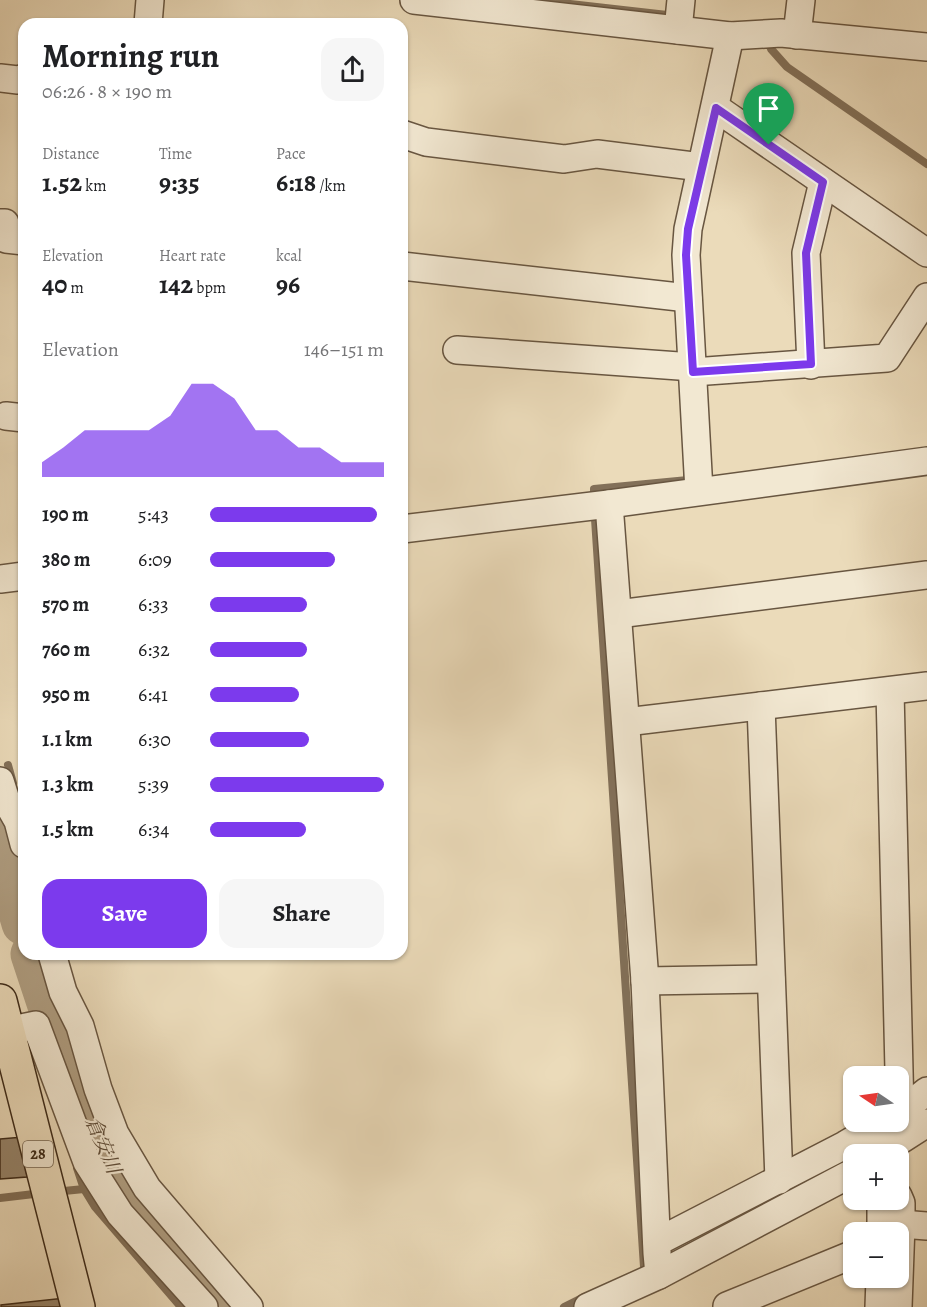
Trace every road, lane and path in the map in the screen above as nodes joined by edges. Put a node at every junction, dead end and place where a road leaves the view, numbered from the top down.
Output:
1 (150, 0) edge
2 (414, 0) edge
3 (801, 0) edge
4 (445, 2) edge
5 (559, 7) edge
6 (680, 17) edge
7 (148, 18) edge
8 (797, 35) junction
9 (730, 36) junction
10 (927, 47) edge
11 (0, 78) edge
12 (18, 80) edge
13 (716, 108) junction
14 (408, 136) edge
15 (693, 166) junction
16 (823, 182) junction
17 (0, 223) edge
18 (18, 240) edge
19 (927, 253) edge
20 (408, 267) edge
21 (679, 297) junction
22 (927, 297) edge
23 (457, 350) dead end
24 (811, 364) junction
25 (686, 368) junction
26 (927, 461) edge
27 (699, 491) junction
28 (609, 504) junction
29 (408, 528) edge
30 (927, 574) edge
31 (18, 577) edge
32 (0, 579) edge
33 (618, 614) junction
34 (927, 686) edge
35 (890, 691) junction
36 (761, 706) junction
37 (626, 722) junction
38 (2, 794) edge
39 (18, 821) edge
40 (54, 960) edge
41 (771, 979) junction
42 (645, 981) junction
43 (4, 1016) edge
44 (894, 1066) edge
45 (927, 1091) edge
46 (909, 1105) edge
47 (927, 1123) edge
48 (879, 1132) edge
49 (868, 1144) edge
50 (883, 1144) edge
51 (843, 1161) edge
52 (843, 1164) edge
53 (779, 1180) junction
54 (889, 1210) edge
55 (898, 1222) edge
56 (843, 1259) edge
57 (658, 1260) junction
58 (880, 1288) edge
59 (899, 1288) edge
60 (727, 1306) edge
61 (78, 1307) edge
62 (204, 1307) edge
63 (249, 1307) edge
64 (588, 1307) edge
65 (879, 1307) edge
66 (898, 1307) edge

1 - 7 street
2 - 4 street
3 - 8 street
4 - 5 street
5 - 6 street
6 - 9 street
8 - 9 street
8 - 10 street
9 - 13 street
11 - 12 street
13 - 15 street
13 - 16 street
14 - 15 street
15 - 21 street
16 - 19 street
16 - 24 street
17 - 18 street
20 - 21 street
21 - 25 street
22 - 24 street
23 - 25 street
24 - 25 street
25 - 27 street
26 - 27 street
27 - 28 street
28 - 29 street
28 - 33 street
30 - 33 street
31 - 32 street
33 - 37 street
34 - 35 street
35 - 36 street
35 - 44 street
36 - 37 street
36 - 41 street
37 - 42 street
38 - 39 street
40 - 63 street
41 - 42 street
41 - 53 street
42 - 57 street
43 - 61 main road, 28
43 - 62 street
45 - 46 street
47 - 50 street
48 - 49 street
51 - 53 street
52 - 57 street
53 - 57 street
54 - 55 street
56 - 60 street
57 - 64 street
58 - 65 street
59 - 66 street

